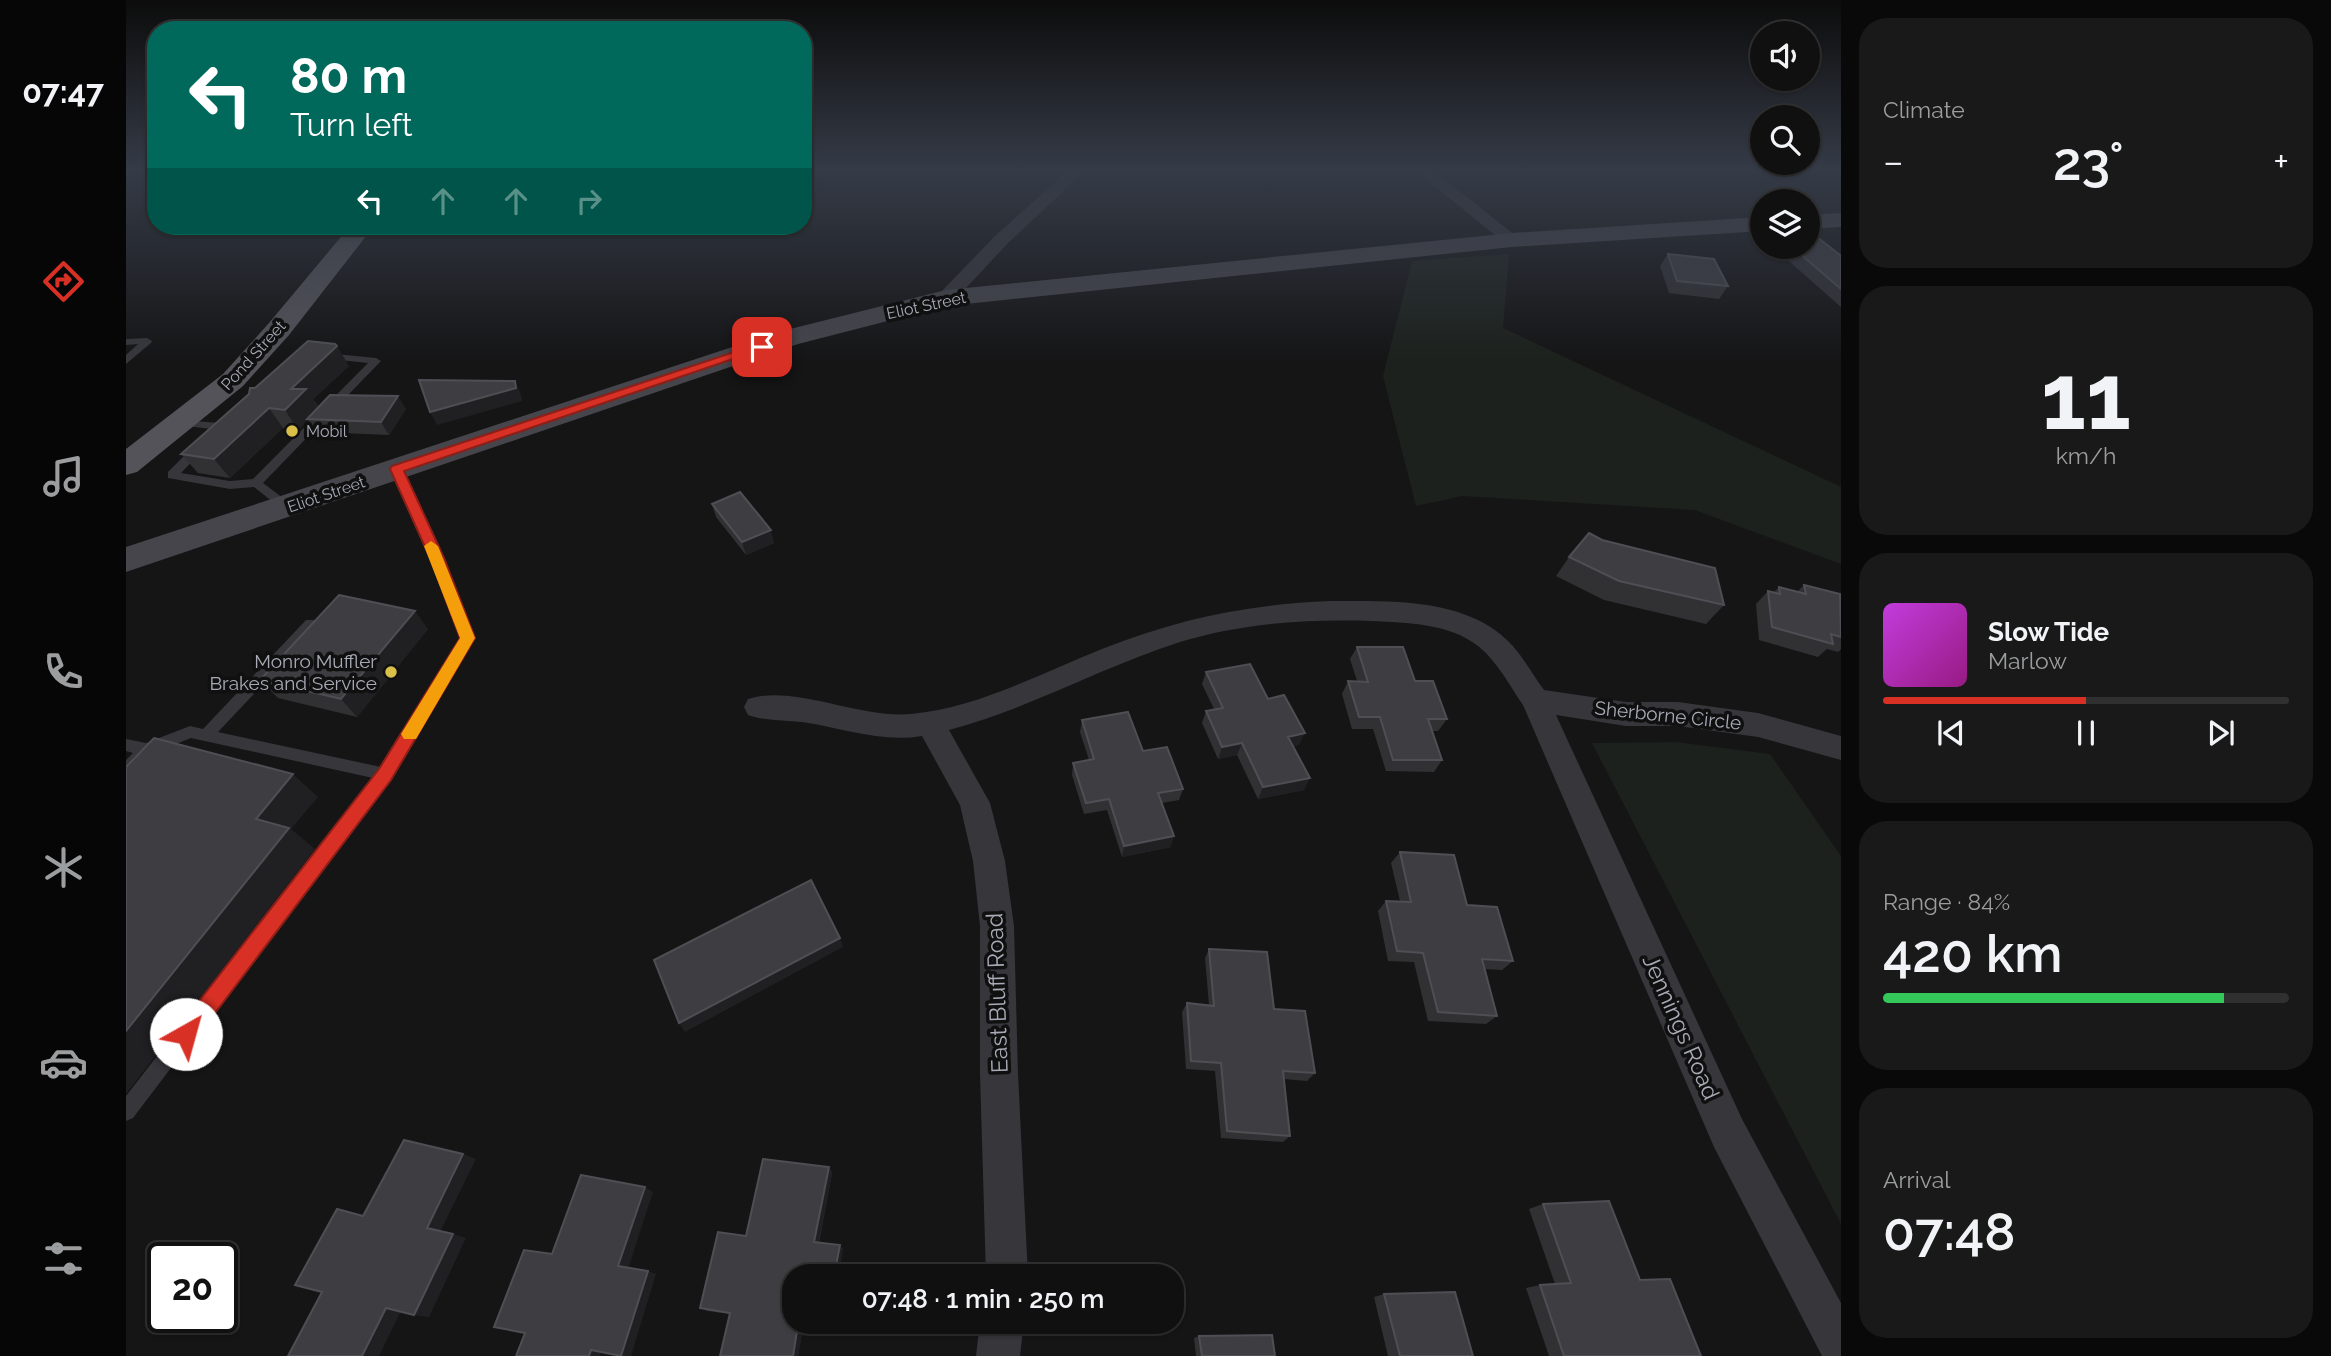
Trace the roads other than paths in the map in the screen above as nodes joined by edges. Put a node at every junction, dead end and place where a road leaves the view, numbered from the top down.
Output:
1 (1007, 234) edge
2 (1505, 234) edge
3 (1601, 234) edge
4 (355, 235) edge
5 (1512, 240) junction
6 (946, 298) junction
7 (126, 342) edge
8 (310, 354) edge
9 (126, 361) edge
10 (181, 423) junction
11 (126, 465) edge
12 (396, 469) junction
13 (256, 483) junction
14 (287, 507) junction
15 (126, 560) edge
16 (311, 624) edge
17 (1535, 700) junction
18 (758, 707) dead end
19 (930, 723) junction
20 (206, 735) junction
21 (126, 745) edge
22 (1841, 748) edge
23 (146, 749) junction
24 (126, 770) edge
25 (385, 775) junction
26 (126, 1111) edge
27 (1009, 1264) edge
28 (1001, 1334) edge
29 (1841, 1347) edge
30 (998, 1356) edge

1 - 6 street
2 - 5 street
3 - 5 street, Eliot Street
4 - 10 main road, Pond Street
5 - 6 street, Eliot Street
6 - 12 street, Eliot Street
7 - 9 lane
8 - 13 lane
10 - 11 main road, Pond Street
10 - 13 lane
12 - 14 street, Eliot Street
12 - 25 lane
13 - 14 lane
14 - 15 street, Eliot Street
16 - 20 lane
17 - 19 street, Jennings Road
17 - 22 street, Sherborne Circle
17 - 29 street, Jennings Road
18 - 19 street, Jennings Road
19 - 27 street, East Bluff Road
20 - 23 lane
20 - 25 lane
21 - 23 lane
23 - 24 lane
25 - 26 lane
28 - 30 street

